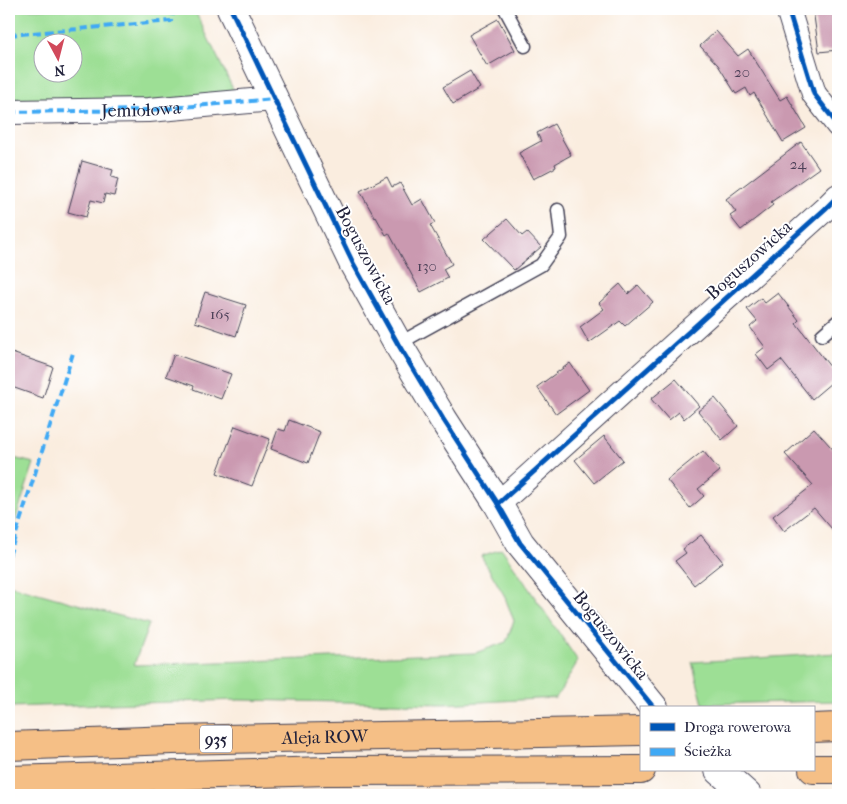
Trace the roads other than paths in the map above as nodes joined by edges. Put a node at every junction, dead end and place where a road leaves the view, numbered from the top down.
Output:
1 (231, 9) edge
2 (505, 9) edge
3 (788, 9) edge
4 (525, 46) dead end
5 (274, 99) junction
6 (9, 112) edge
7 (838, 125) edge
8 (838, 196) edge
9 (558, 210) dead end
10 (838, 321) edge
11 (822, 335) dead end
12 (398, 344) junction
13 (498, 504) junction
14 (650, 704) edge
15 (814, 728) edge
16 (838, 728) edge
17 (640, 731) edge
18 (9, 746) edge
19 (814, 769) edge
20 (838, 769) edge
21 (640, 770) edge
22 (721, 772) edge
23 (9, 780) edge
24 (747, 795) edge

1 - 5 street, Boguszowicka
2 - 4 lane
3 - 7 street
5 - 6 street, Jemiołowa
5 - 12 street, Boguszowicka
8 - 13 street, Boguszowicka
9 - 12 lane
10 - 11 lane
12 - 13 street, Boguszowicka
13 - 14 street, Boguszowicka
15 - 16 main road
17 - 18 main road, Aleja ROW / 935
19 - 20 main road
21 - 23 main road, Aleja ROW / 935
22 - 24 street

